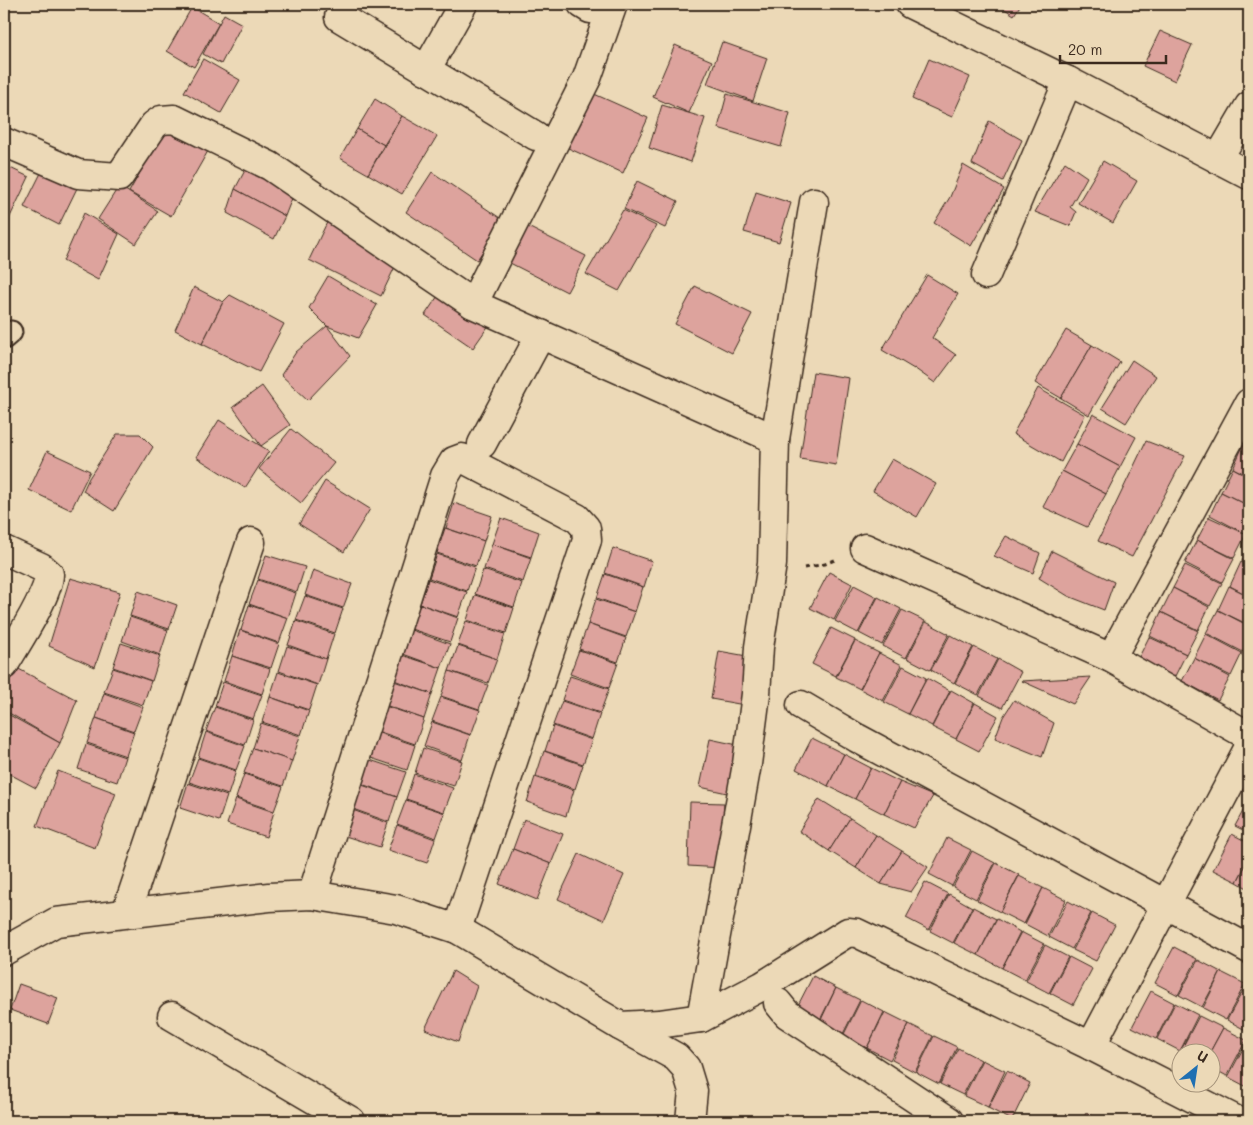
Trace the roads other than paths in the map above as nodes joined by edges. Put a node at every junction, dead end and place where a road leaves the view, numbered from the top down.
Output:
1 (463, 4) edge
2 (910, 4) edge
3 (595, 5) edge
4 (339, 18) dead end
5 (426, 70) junction
6 (1068, 81) junction
7 (1249, 106) edge
8 (536, 136) dead end
9 (4, 142) edge
10 (1218, 159) junction
11 (1249, 174) edge
12 (814, 202) dead end
13 (986, 276) dead end
14 (473, 304) junction
15 (541, 334) junction
16 (1249, 403) edge
17 (775, 438) junction
18 (482, 444) dead end
19 (250, 542) dead end
20 (865, 548) road end
21 (4, 550) edge
22 (1111, 658) junction
23 (4, 665) edge
24 (802, 705) dead end
25 (1249, 736) edge
26 (1249, 747) edge
27 (312, 895) junction
28 (1165, 904) junction
29 (126, 913) junction
30 (457, 929) junction
31 (1249, 949) edge
32 (4, 951) edge
33 (778, 1003) dead end
34 (172, 1016) dead end
35 (701, 1018) junction
36 (620, 1026) junction
37 (1091, 1046) junction
38 (352, 1121) edge
39 (690, 1121) edge
40 (949, 1121) edge
41 (1238, 1121) edge

1 - 5 street
2 - 6 street
3 - 14 street
4 - 5 street
5 - 8 street
6 - 10 street
6 - 13 street
7 - 10 street
9 - 14 street
10 - 11 street
12 - 17 street
14 - 15 street
15 - 17 street
15 - 18 street
16 - 22 street
17 - 35 street
19 - 29 street
20 - 22 street
21 - 23 street
22 - 25 street
24 - 28 street
26 - 28 street
27 - 29 street
27 - 30 street
27 - 30 street
28 - 31 street
28 - 37 street
29 - 32 street
30 - 36 street
33 - 40 street
34 - 38 street
35 - 36 street
35 - 37 street
36 - 39 street
37 - 41 street

